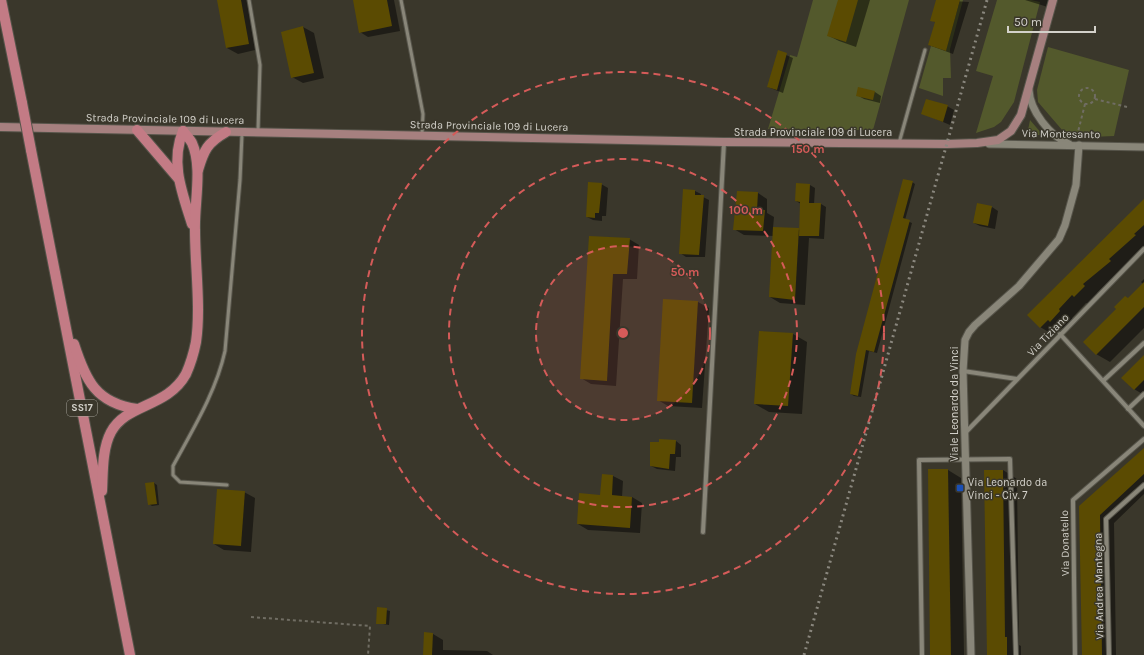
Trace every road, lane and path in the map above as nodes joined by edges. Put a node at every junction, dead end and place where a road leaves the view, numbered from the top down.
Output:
1 (2, 0) edge
2 (249, 0) edge
3 (401, 0) edge
4 (1053, 0) edge
5 (925, 50) dead end
6 (1029, 89) junction
7 (1095, 99) junction
8 (1085, 104) junction
9 (1127, 107) dead end
10 (0, 127) edge
11 (137, 130) junction
12 (183, 131) junction
13 (226, 132) junction
14 (242, 132) junction
15 (258, 132) junction
16 (422, 136) junction
17 (724, 142) junction
18 (899, 143) junction
19 (977, 144) junction
20 (1075, 145) junction
21 (1144, 147) edge
22 (197, 174) junction
23 (178, 178) junction
24 (194, 231) junction
25 (1144, 249) edge
26 (62, 306) junction
27 (1060, 334) junction
28 (1144, 342) edge
29 (963, 371) junction
30 (1017, 379) junction
31 (1104, 380) junction
32 (1144, 394) edge
33 (137, 409) junction
34 (1128, 409) junction
35 (1144, 426) edge
36 (965, 433) junction
37 (1144, 439) edge
38 (965, 460) junction
39 (227, 485) dead end
40 (1144, 485) edge
41 (102, 509) junction
42 (703, 532) dead end
43 (251, 617) dead end
44 (130, 655) edge
45 (368, 655) edge
46 (922, 655) edge
47 (971, 655) edge
48 (1016, 655) edge
49 (1075, 655) edge
50 (1109, 655) edge

1 - 26 main road, SS17, bridge
2 - 15 lane
3 - 16 lane
4 - 6 main road, Strada Provinciale 109 di Lucera
5 - 18 lane
6 - 19 main road, Strada Provinciale 109 di Lucera
6 - 20 street
7 - 8 path
7 - 8 path
7 - 9 path
8 - 20 path
10 - 11 main road, Strada Provinciale 109 di Lucera
11 - 12 main road, Strada Provinciale 109 di Lucera
11 - 23 main road
12 - 13 main road, Strada Provinciale 109 di Lucera
12 - 22 main road
12 - 23 main road
13 - 14 main road, Strada Provinciale 109 di Lucera
13 - 22 main road
14 - 15 main road, Strada Provinciale 109 di Lucera
14 - 39 lane
15 - 16 main road, Strada Provinciale 109 di Lucera
16 - 17 main road, Strada Provinciale 109 di Lucera
17 - 18 main road, Strada Provinciale 109 di Lucera
17 - 42 street
18 - 19 main road, Strada Provinciale 109 di Lucera
19 - 20 street, Via Montesanto
20 - 21 street, Via Montesanto
20 - 29 street, Viale Leonardo da Vinci
22 - 24 main road
23 - 24 main road
24 - 33 main road
25 - 27 street, Via Tiziano
26 - 33 main road
26 - 41 main road, SS17
27 - 30 street, Via Tiziano
27 - 31 street
28 - 31 street
29 - 30 street
29 - 36 street, Viale Leonardo da Vinci
30 - 36 street, Via Tiziano
31 - 34 street
32 - 34 street
33 - 41 main road
34 - 35 street
36 - 38 street, Viale Leonardo da Vinci
37 - 49 street, Via Donatello
38 - 46 street
38 - 47 street, Viale Leonardo da Vinci
38 - 48 street
40 - 50 street, Via Andrea Mantegna
41 - 44 main road, SS17
43 - 45 path

